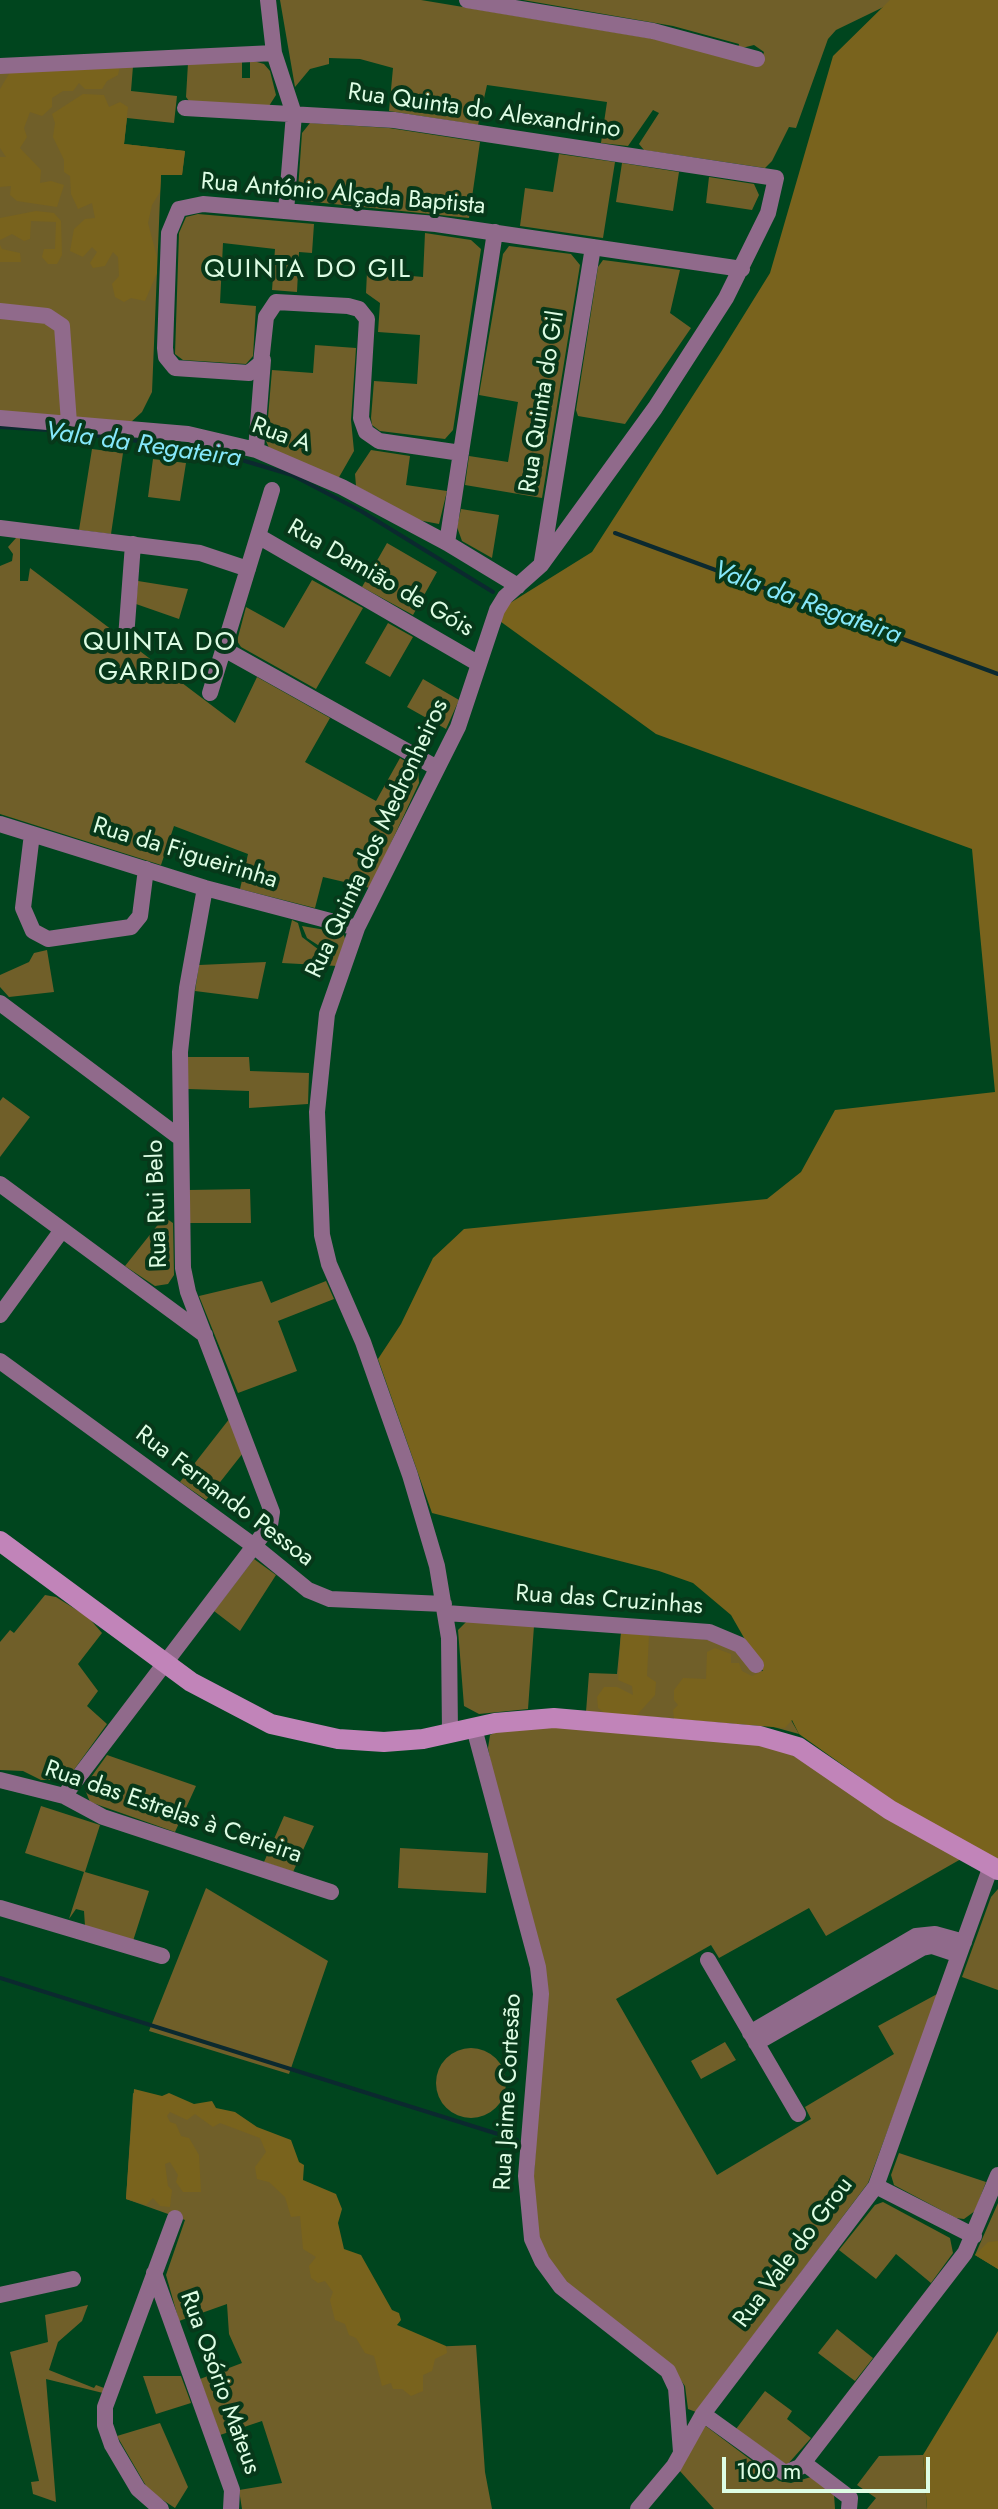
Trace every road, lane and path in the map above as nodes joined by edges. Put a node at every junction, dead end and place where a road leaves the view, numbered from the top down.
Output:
1 (268, 0) edge
2 (467, 0) edge
3 (274, 53) junction
4 (757, 59) dead end
5 (0, 66) edge
6 (185, 108) dead end
7 (294, 114) junction
8 (776, 178) joint
9 (286, 211) junction
10 (495, 232) junction
11 (593, 247) junction
12 (742, 269) junction
13 (0, 311) edge
14 (263, 354) junction
15 (0, 418) edge
16 (69, 423) junction
17 (256, 450) junction
18 (461, 453) junction
19 (272, 490) dead end
20 (0, 528) edge
21 (258, 536) junction
22 (447, 543) junction
23 (133, 544) junction
24 (541, 565) junction
25 (248, 569) junction
26 (518, 586) junction
27 (126, 638) dead end
28 (224, 649) junction
29 (479, 664) junction
30 (210, 693) dead end
31 (437, 768) junction
32 (0, 824) edge
33 (32, 834) junction
34 (146, 869) junction
35 (205, 888) junction
36 (357, 928) junction
37 (0, 1003) edge
38 (179, 1137) junction
39 (0, 1184) edge
40 (62, 1230) junction
41 (0, 1315) edge
42 (207, 1336) junction
43 (0, 1361) edge
44 (0, 1541) edge
45 (254, 1546) junction
46 (445, 1609) junction
47 (164, 1663) junction
48 (756, 1665) dead end
49 (474, 1728) junction
50 (450, 1733) junction
51 (0, 1780) edge
52 (64, 1796) junction
53 (994, 1868) edge
54 (331, 1892) dead end
55 (0, 1908) edge
56 (962, 1948) junction
57 (162, 1956) dead end
58 (708, 1960) dead end
59 (753, 2038) junction
60 (798, 2114) dead end
61 (998, 2175) edge
62 (876, 2186) junction
63 (175, 2218) dead end
64 (974, 2236) junction
65 (154, 2273) junction
66 (73, 2279) dead end
67 (0, 2295) edge
68 (136, 2322) junction
69 (171, 2322) junction
70 (703, 2414) junction
71 (681, 2452) junction
72 (804, 2463) junction
73 (161, 2509) edge
74 (231, 2509) edge
75 (638, 2509) edge
76 (849, 2509) edge

1 - 3 street
2 - 4 street
3 - 5 street
3 - 7 street
6 - 7 street, Rua Quinta do Alexandrino
7 - 8 street, Rua Quinta do Alexandrino
7 - 9 street
8 - 12 street, Rua Quinta dos Medronheiros
9 - 10 street, Rua António Alçada Baptista
9 - 14 street, Rua António Alçada Baptista
10 - 11 street, Rua António Alçada Baptista
10 - 18 street, Rua António Alçada Baptista
11 - 12 street, Rua António Alçada Baptista
11 - 24 street, Rua Quinta do Gil
12 - 24 street, Rua Quinta dos Medronheiros
13 - 16 street
14 - 17 street
14 - 18 street
15 - 16 street, Rua A
16 - 17 street, Rua A
17 - 22 street, Rua A
18 - 22 street, Rua António Alçada Baptista
19 - 21 street
20 - 23 street
21 - 25 street
21 - 29 street, Rua Damião de Góis
22 - 26 street, Rua A
23 - 25 street
23 - 27 street
24 - 26 street, Rua Quinta dos Medronheiros
25 - 28 street
26 - 29 street, Rua Quinta dos Medronheiros
28 - 30 street
28 - 31 street
29 - 31 street, Rua Quinta dos Medronheiros
31 - 36 street, Rua Quinta dos Medronheiros
32 - 33 street, Rua da Figueirinha
33 - 34 street, Rua da Figueirinha
33 - 34 street
34 - 35 street, Rua da Figueirinha
35 - 36 street, Rua da Figueirinha
35 - 38 street, Rua Rui Belo
36 - 46 street, Rua Quinta dos Medronheiros
37 - 38 street
38 - 42 street, Rua Rui Belo
39 - 40 street
40 - 41 street
40 - 42 street
42 - 45 street, Rua Rui Belo
43 - 45 street, Rua Fernando Pessoa
44 - 47 main road
45 - 46 street, Rua Fernando Pessoa
45 - 47 street, Rua Rui Belo
46 - 48 street, Rua das Cruzinhas
46 - 50 street, Rua Quinta dos Medronheiros
47 - 50 main road
47 - 52 street, Rua Rui Belo
49 - 50 main road
49 - 53 main road
49 - 71 street, Rua Jaime Cortesão
51 - 52 street, Rua das Estrelas à Cerieira
52 - 54 street, Rua das Estrelas à Cerieira
53 - 56 street, Rua Vale do Grou
55 - 57 street
56 - 59 street
56 - 62 street, Rua Vale do Grou
58 - 59 street
59 - 60 street
61 - 64 street
62 - 64 street
62 - 70 street, Rua Vale do Grou
63 - 65 street
64 - 72 street
65 - 68 street
65 - 69 street, Rua Osório Mateus
66 - 67 street
68 - 69 street
68 - 73 street
69 - 74 street, Rua Osório Mateus
70 - 71 street, Rua Vale do Grou
70 - 72 street
71 - 75 street, Rua Vale do Grou
72 - 76 street

